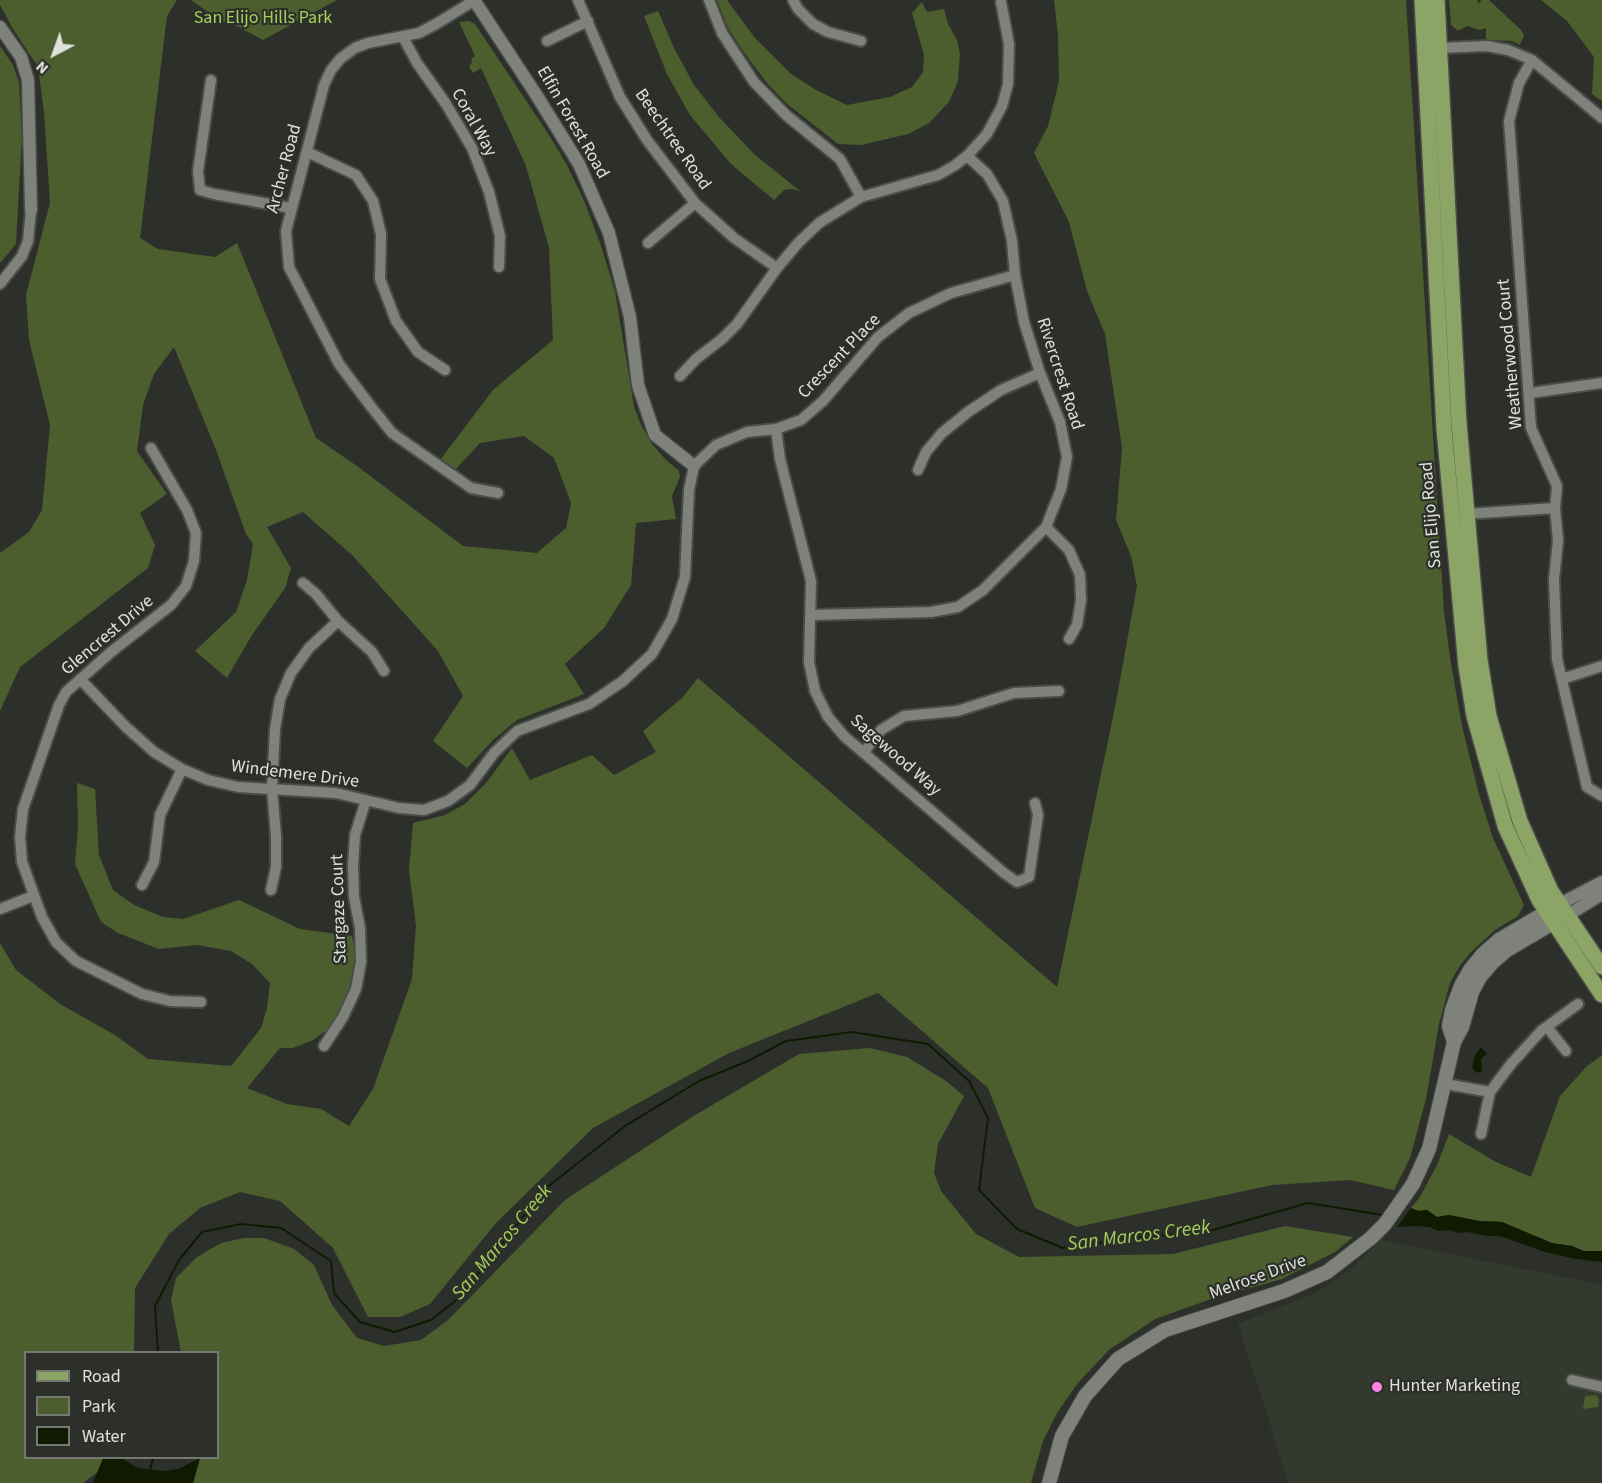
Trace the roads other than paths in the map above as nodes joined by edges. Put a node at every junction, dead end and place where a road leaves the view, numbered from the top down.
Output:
1 (474, 0) edge
2 (578, 0) edge
3 (709, 0) edge
4 (792, 0) edge
5 (1422, 0) edge
6 (1437, 0) edge
7 (1001, 2) dead end
8 (588, 21) junction
9 (0, 27) edge
10 (403, 37) junction
11 (547, 41) dead end
12 (861, 41) dead end
13 (1440, 48) junction
14 (1532, 60) junction
15 (211, 80) dead end
16 (1602, 118) edge
17 (307, 152) junction
18 (967, 156) junction
19 (861, 197) junction
20 (695, 203) junction
21 (291, 208) junction
22 (31, 210) joint
23 (648, 243) dead end
24 (499, 267) dead end
25 (777, 268) junction
26 (1015, 275) junction
27 (0, 284) edge
28 (445, 370) dead end
29 (1040, 373) junction
30 (680, 376) dead end
31 (1602, 383) edge
32 (1530, 393) junction
33 (776, 429) junction
34 (151, 448) dead end
35 (694, 465) junction
36 (918, 470) dead end
37 (498, 493) dead end
38 (1555, 508) junction
39 (1467, 514) junction
40 (1046, 527) junction
41 (303, 583) dead end
42 (811, 615) junction
43 (338, 621) junction
44 (1069, 639) dead end
45 (1602, 666) edge
46 (384, 671) dead end
47 (80, 679) junction
48 (1562, 680) junction
49 (1059, 691) dead end
50 (864, 752) junction
51 (182, 769) junction
52 (272, 789) junction
53 (1602, 796) edge
54 (366, 800) junction
55 (1035, 803) dead end
56 (1602, 882) edge
57 (142, 885) dead end
58 (271, 890) dead end
59 (1602, 894) edge
60 (33, 896) junction
61 (0, 909) edge
62 (1564, 909) junction
63 (1550, 917) junction
64 (1602, 967) edge
65 (1602, 995) edge
66 (201, 1002) dead end
67 (1578, 1004) dead end
68 (1546, 1027) junction
69 (324, 1046) dead end
70 (1566, 1051) dead end
71 (1446, 1084) junction
72 (1490, 1092) junction
73 (1481, 1134) dead end
74 (1572, 1380) dead end
75 (1602, 1387) edge
76 (1048, 1483) edge

1 - 10 street, Archer Road
1 - 35 street, Elfin Forest Road
2 - 8 street, Beechtree Road
3 - 19 street
4 - 12 street
5 - 63 main road, San Elijo Road
6 - 13 main road, San Elijo Road
7 - 18 street
8 - 11 street
8 - 20 street, Beechtree Road
9 - 22 street
10 - 17 street, Archer Road
10 - 24 street, Coral Way
13 - 14 street
13 - 39 main road, San Elijo Road
14 - 16 street
14 - 32 street, Weatherwood Court
15 - 21 street
17 - 21 street, Archer Road
17 - 28 street
18 - 19 street
18 - 26 street, Rivercrest Road
19 - 25 street
20 - 23 street
20 - 25 street, Beechtree Road
21 - 37 street, Archer Road
22 - 27 street
25 - 30 street
26 - 29 street, Rivercrest Road
26 - 33 street, Crescent Place
29 - 36 street
29 - 40 street, Rivercrest Road
31 - 32 street
32 - 38 street, Weatherwood Court
33 - 35 street, Crescent Place
33 - 42 street, Sagewood Way
34 - 47 street, Glencrest Drive
35 - 54 street, Windemere Drive
38 - 39 street
38 - 48 street, Weatherwood Court
39 - 62 main road, San Elijo Road
40 - 42 street, Rivercrest Road
40 - 44 street
41 - 43 street
42 - 50 street, Sagewood Way
43 - 46 street
43 - 52 street
45 - 48 street
47 - 51 street, Windemere Drive
47 - 60 street, Glencrest Drive
48 - 53 street, Weatherwood Court
49 - 50 street
50 - 55 street, Sagewood Way
51 - 52 street, Windemere Drive
51 - 57 street
52 - 54 street, Windemere Drive
52 - 58 street
54 - 69 street, Stargaze Court
56 - 62 street, Melrose Drive
59 - 62 street
60 - 61 street
60 - 66 street, Glencrest Drive
62 - 63 main road, Melrose Drive
62 - 64 main road, San Elijo Road
63 - 65 main road, San Elijo Road
63 - 71 main road, Melrose Drive
67 - 68 street
68 - 70 street
68 - 72 street
71 - 72 street
71 - 76 main road, Melrose Drive
72 - 73 street
74 - 75 street

